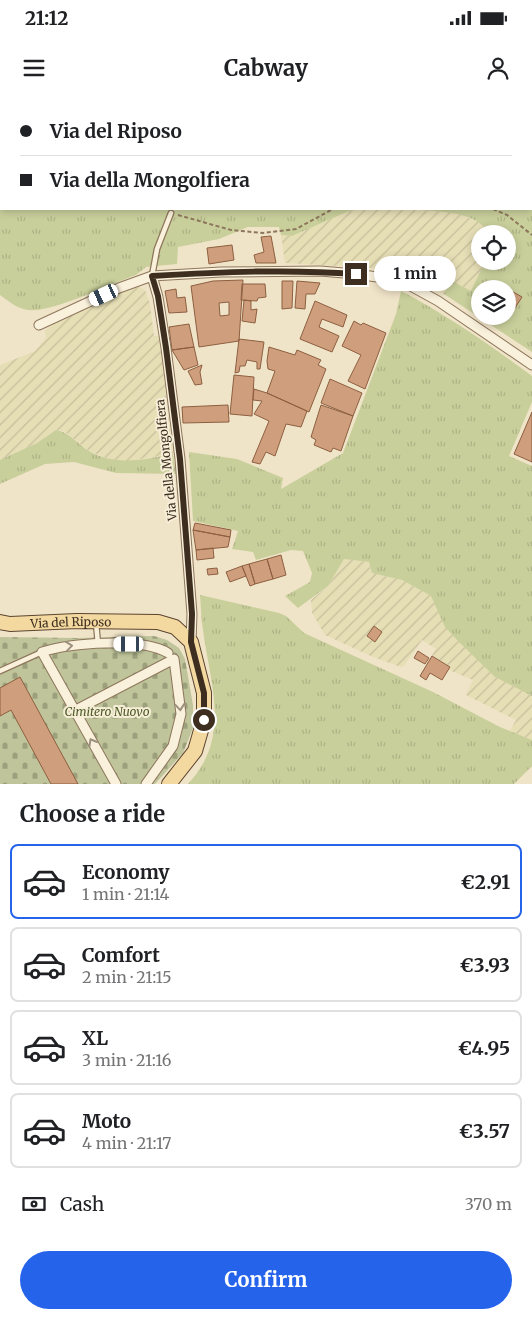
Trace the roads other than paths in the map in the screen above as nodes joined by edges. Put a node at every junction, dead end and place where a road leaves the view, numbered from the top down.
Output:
1 (171, 213) road end
2 (152, 276) junction
3 (39, 325) dead end
4 (532, 365) edge
5 (0, 622) edge
6 (96, 622) junction
7 (191, 642) junction
8 (98, 644) junction
9 (42, 652) junction
10 (171, 656) junction
11 (0, 671) edge
12 (74, 711) junction
13 (116, 784) edge
14 (146, 784) edge
15 (169, 784) edge

1 - 2 lane
2 - 3 street
2 - 4 street
2 - 7 street, Via della Mongolfiera
5 - 6 main road, Via del Riposo
6 - 7 main road, Via del Riposo
6 - 8 lane
7 - 15 main road
9 -> 8 street
8 - 10 street
9 - 11 lane
9 - 12 street
10 - 12 street
10 -> 14 street
13 -> 12 street

